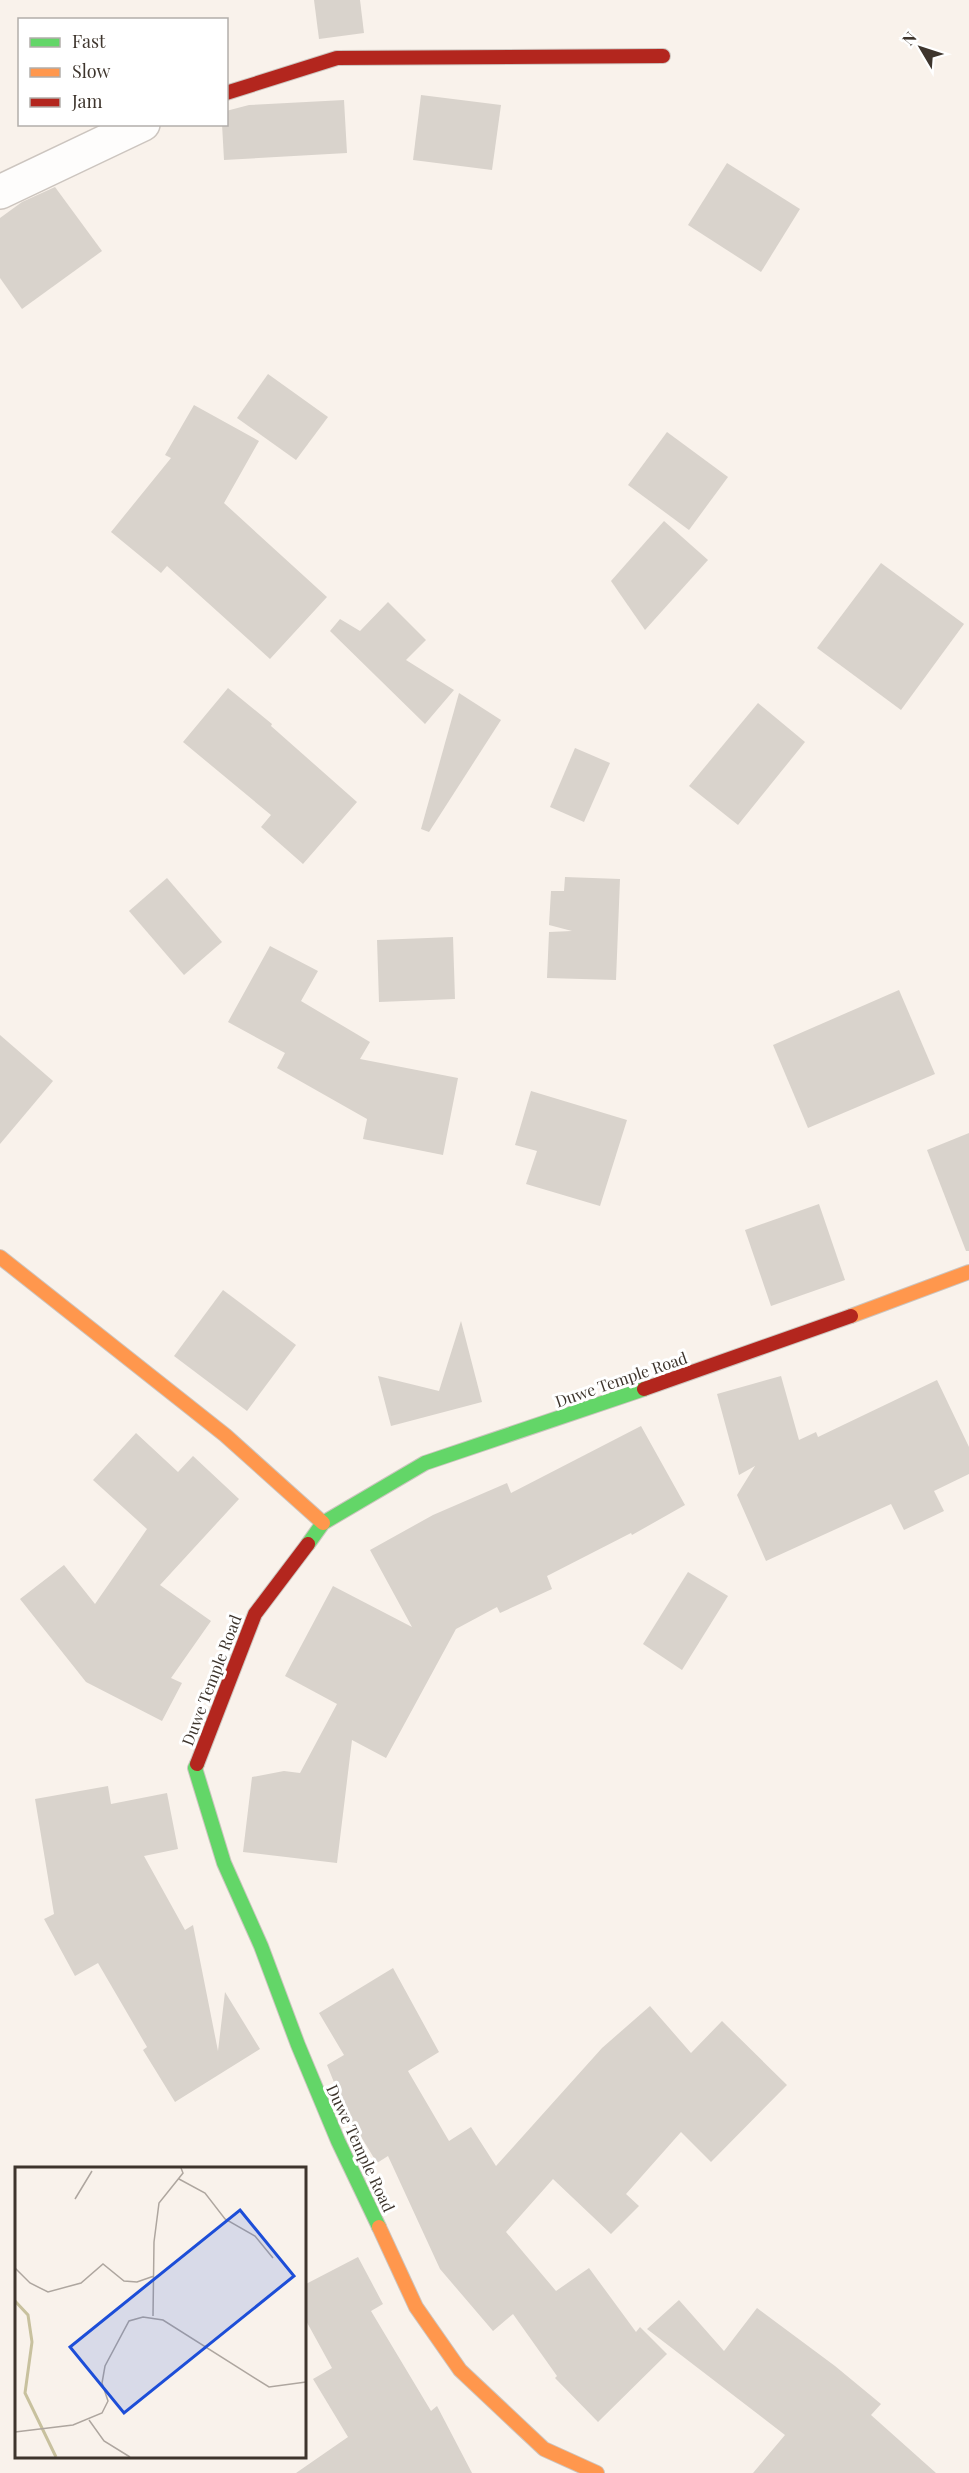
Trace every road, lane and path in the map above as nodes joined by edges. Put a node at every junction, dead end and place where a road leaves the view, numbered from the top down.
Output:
1 (663, 56) dead end
2 (228, 92) edge
3 (139, 126) edge
4 (0, 192) edge
5 (0, 1257) edge
6 (969, 1272) edge
7 (323, 1523) junction
8 (597, 2473) edge

1 - 2 street
3 - 4 street
5 - 7 street
6 - 7 street, Duwe Temple Road
7 - 8 street, Duwe Temple Road

